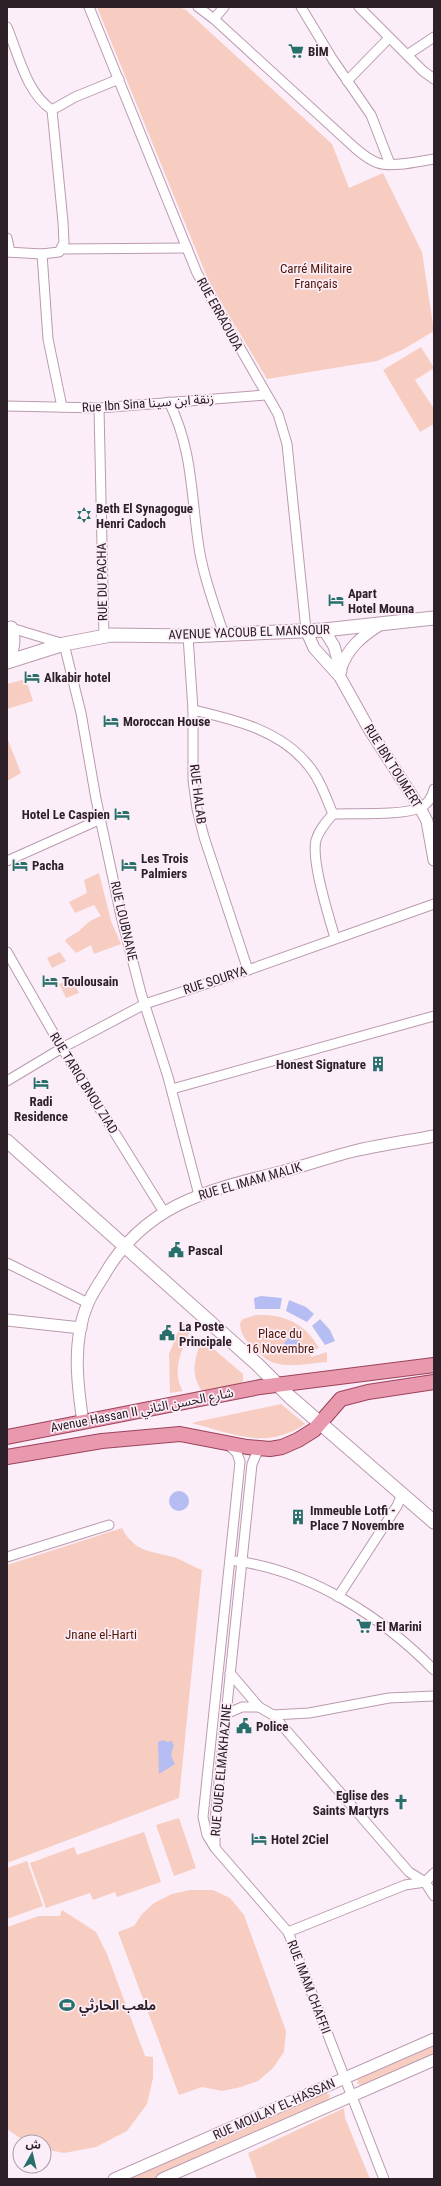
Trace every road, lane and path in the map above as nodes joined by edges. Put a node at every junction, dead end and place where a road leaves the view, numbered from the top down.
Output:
1 (89, 7) edge
2 (198, 7) edge
3 (224, 7) edge
4 (302, 7) edge
5 (359, 7) edge
6 (214, 19) junction
7 (7, 28) edge
8 (434, 36) edge
9 (389, 38) junction
10 (407, 55) junction
11 (119, 79) junction
12 (434, 79) edge
13 (347, 80) junction
14 (52, 110) junction
15 (434, 159) edge
16 (390, 164) junction
17 (7, 238) edge
18 (187, 248) junction
19 (62, 249) junction
20 (8, 252) edge
21 (42, 254) junction
22 (265, 395) junction
23 (169, 402) junction
24 (7, 406) edge
25 (62, 407) junction
26 (99, 408) junction
27 (434, 618) edge
28 (378, 626) junction
29 (9, 627) edge
30 (306, 630) junction
31 (324, 630) junction
32 (224, 635) junction
33 (104, 636) junction
34 (188, 636) junction
35 (64, 644) junction
36 (7, 662) edge
37 (340, 673) junction
38 (194, 710) junction
39 (434, 790) edge
40 (420, 808) junction
41 (333, 814) junction
42 (101, 819) junction
43 (434, 860) edge
44 (7, 861) edge
45 (434, 904) edge
46 (336, 938) junction
47 (7, 952) edge
48 (248, 970) junction
49 (144, 1004) junction
50 (434, 1016) edge
51 (62, 1048) junction
52 (7, 1081) edge
53 (172, 1089) junction
54 (434, 1136) edge
55 (7, 1141) edge
56 (199, 1195) junction
57 (164, 1212) junction
58 (125, 1246) junction
59 (7, 1263) edge
60 (88, 1303) junction
61 (7, 1320) edge
62 (81, 1328) junction
63 (434, 1365) edge
64 (434, 1382) edge
65 (277, 1385) junction
66 (83, 1422) junction
67 (321, 1422) junction
68 (7, 1437) edge
69 (227, 1443) junction
70 (259, 1448) junction
71 (7, 1457) edge
72 (402, 1494) junction
73 (434, 1522) edge
74 (109, 1525) dead end
75 (7, 1557) edge
76 (231, 1560) junction
77 (242, 1562) junction
78 (338, 1597) junction
79 (434, 1670) edge
80 (230, 1673) junction
81 (434, 1696) edge
82 (259, 1707) junction
83 (226, 1714) junction
84 (273, 1715) junction
85 (215, 1848) junction
86 (434, 1873) edge
87 (425, 1882) junction
88 (434, 1896) edge
89 (288, 1932) junction
90 (434, 2038) edge
91 (434, 2060) edge
92 (344, 2078) junction
93 (352, 2096) junction
94 (114, 2179) edge
95 (162, 2179) edge
96 (384, 2179) edge

1 - 11 street, RUE ERRAOUDA
2 - 6 street
3 - 6 street
4 - 13 street
5 - 9 street
6 - 16 street
7 - 14 street
8 - 10 street
9 - 10 street
9 - 13 street
10 - 12 street
11 - 14 street
11 - 18 street, RUE ERRAOUDA
13 - 16 street
14 - 19 street
15 - 16 street
17 - 20 street
18 - 19 street
18 - 22 street, RUE ERRAOUDA
19 - 21 street
20 - 21 street
21 - 25 street
22 - 23 street, Rue Ibn Sina زنقة ابن سينا
22 - 30 street, RUE ERRAOUDA
23 - 26 street, Rue Ibn Sina زنقة ابن سينا
23 - 32 street
24 - 25 street, Rue Ibn Sina زنقة ابن سينا
25 - 26 street, Rue Ibn Sina زنقة ابن سينا
26 - 33 street, RUE DU PACHA
27 - 28 main road, AVENUE YACOUB EL MANSOUR
28 - 31 main road, AVENUE YACOUB EL MANSOUR
28 - 37 street
29 - 35 street
29 - 36 main road
30 - 31 main road, AVENUE YACOUB EL MANSOUR
30 - 32 main road, AVENUE YACOUB EL MANSOUR
30 - 37 street, RUE IBN TOUMERT
31 - 37 street, RUE IBN TOUMERT
32 - 34 main road, AVENUE YACOUB EL MANSOUR
33 - 34 main road, AVENUE YACOUB EL MANSOUR
33 - 35 main road, AVENUE YACOUB EL MANSOUR
34 - 38 street, RUE HALAB
35 - 36 main road, AVENUE YACOUB EL MANSOUR
35 - 42 street, RUE LOUBNANE
37 - 40 street, RUE IBN TOUMERT
38 - 41 street
38 - 48 street, RUE HALAB
39 - 40 street
40 - 41 street
40 - 43 street, RUE IBN TOUMERT
41 - 46 street
42 - 44 street
42 - 49 street, RUE LOUBNANE
45 - 46 street, RUE SOURYA
46 - 48 street, RUE SOURYA
47 - 51 street, RUE TARIQ BNOU ZIAD
48 - 49 street, RUE SOURYA
49 - 51 street, RUE SOURYA
49 - 53 street, RUE LOUBNANE
50 - 53 street
51 - 52 street, RUE SOURYA
51 - 57 street, RUE TARIQ BNOU ZIAD
53 - 56 street, RUE LOUBNANE
54 - 56 street, RUE EL IMAM MALIK
55 - 58 main road
56 - 57 street, RUE EL IMAM MALIK
57 - 58 street, RUE EL IMAM MALIK
58 - 60 street, RUE EL IMAM MALIK
58 - 65 main road
59 - 60 street
60 - 62 street, RUE EL IMAM MALIK
61 - 62 street
62 - 66 street, RUE EL IMAM MALIK
63 - 65 main road, Avenue Hassan II شارع الحسن الثاني
64 - 67 main road, Avenue Hassan II شارع الحسن الثاني
65 - 66 main road, Avenue Hassan II شارع الحسن الثاني
65 - 67 main road
66 - 68 main road, Avenue Hassan II شارع الحسن الثاني
67 - 70 main road, Avenue Hassan II شارع الحسن الثاني
67 - 72 main road
69 - 70 main road, Avenue Hassan II شارع الحسن الثاني
69 - 71 main road, Avenue Hassan II شارع الحسن الثاني
69 - 76 street, RUE OUED ELMAKHAZINE
70 - 77 street, RUE OUED ELMAKHAZINE
72 - 73 main road
72 - 78 street
74 - 75 street
76 - 77 street
76 - 85 street, RUE OUED ELMAKHAZINE
77 - 78 street
77 - 80 street, RUE OUED ELMAKHAZINE
78 - 79 street
80 - 82 street
80 - 83 street, RUE OUED ELMAKHAZINE
81 - 84 street
82 - 83 street
82 - 84 street
83 - 85 street, RUE OUED ELMAKHAZINE
84 - 87 street
85 - 89 street, RUE IMAM CHAFFII
86 - 87 street
87 - 88 street
87 - 89 street
89 - 92 street, RUE IMAM CHAFFII
90 - 92 street, RUE MOULAY EL-HASSAN
91 - 93 street, RUE MOULAY EL-HASSAN
92 - 93 street, RUE IMAM CHAFFII
92 - 94 street, RUE MOULAY EL-HASSAN
93 - 95 street, RUE MOULAY EL-HASSAN
93 - 96 street, RUE IMAM CHAFFII

